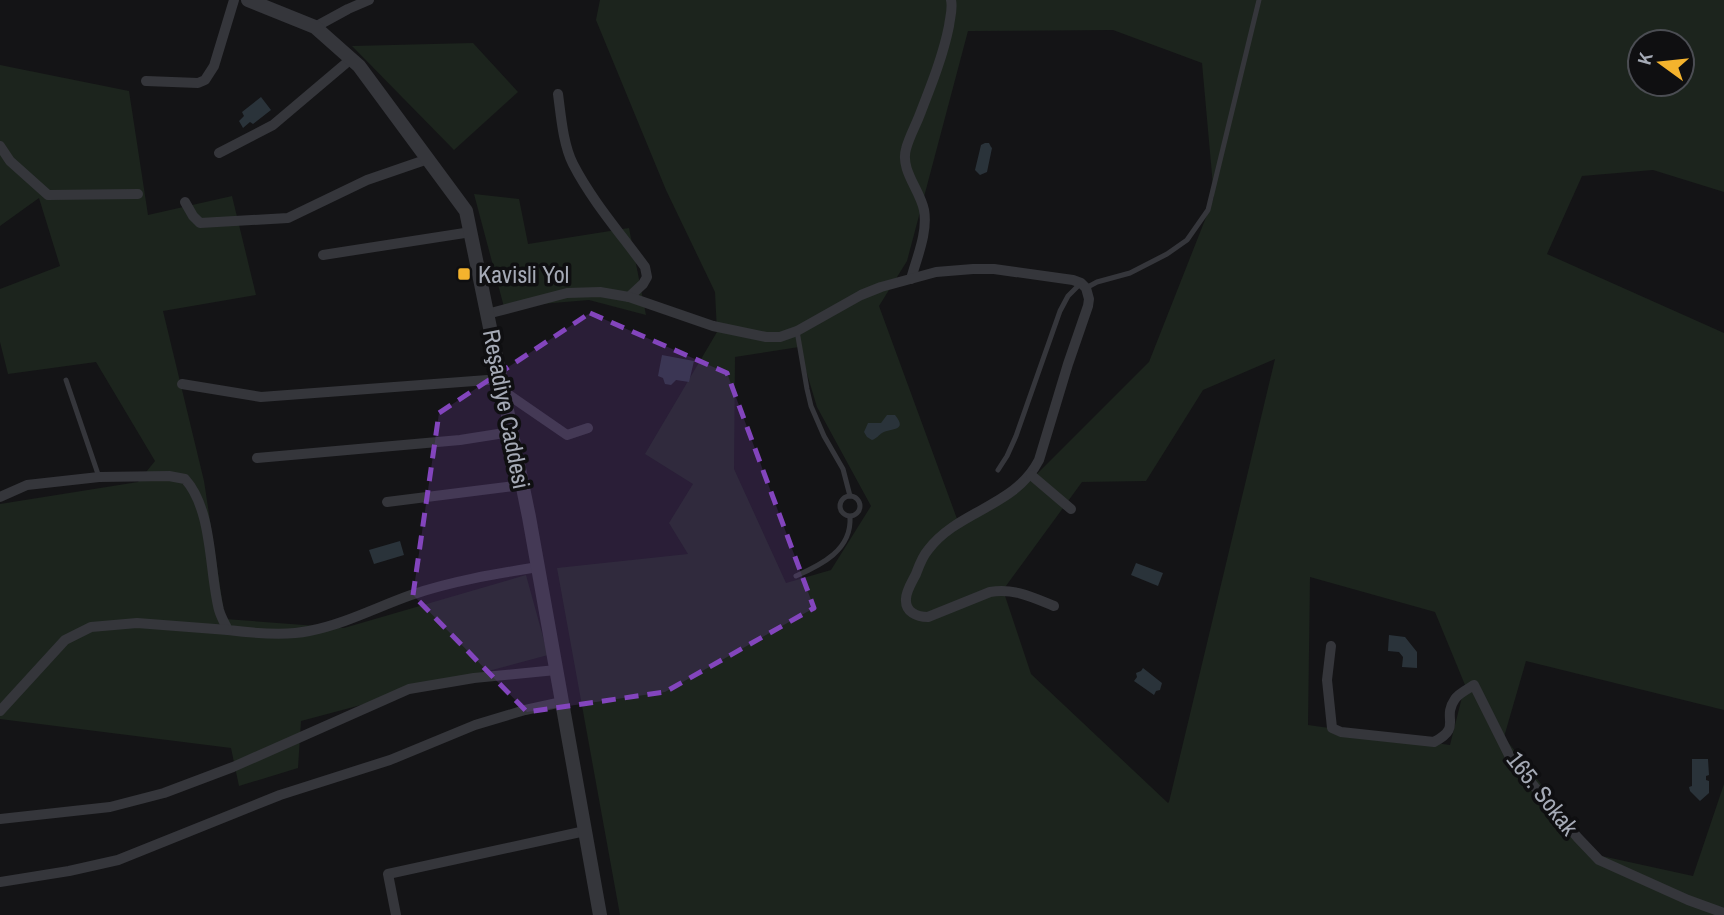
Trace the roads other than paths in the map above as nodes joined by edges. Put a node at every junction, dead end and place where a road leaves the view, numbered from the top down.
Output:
1 (234, 0) edge
2 (248, 0) edge
3 (369, 0) edge
4 (951, 0) edge
5 (1259, 0) edge
6 (315, 27) junction
7 (351, 59) junction
8 (146, 80) dead end
9 (558, 94) dead end
10 (0, 146) edge
11 (219, 153) dead end
12 (428, 159) junction
13 (138, 194) dead end
14 (185, 202) dead end
15 (471, 232) junction
16 (323, 255) dead end
17 (911, 279) junction
18 (1083, 286) junction
19 (629, 297) junction
20 (487, 314) junction
21 (797, 331) junction
22 (66, 380) dead end
23 (182, 384) dead end
24 (502, 385) junction
25 (588, 428) dead end
26 (511, 432) junction
27 (257, 458) dead end
28 (998, 471) dead end
29 (1031, 475) junction
30 (99, 477) junction
31 (522, 485) junction
32 (0, 496) edge
33 (850, 496) junction
34 (387, 502) dead end
35 (1071, 509) dead end
36 (850, 517) junction
37 (538, 567) junction
38 (796, 576) dead end
39 (1054, 606) dead end
40 (228, 630) junction
41 (1331, 646) dead end
42 (556, 670) junction
43 (562, 702) junction
44 (0, 711) edge
45 (0, 819) edge
46 (585, 831) junction
47 (0, 882) edge
48 (1724, 913) edge
49 (396, 915) edge
50 (600, 915) edge

1 - 8 street
2 - 6 street, Reşadiye Caddesi
3 - 6 street
4 - 17 street
5 - 18 lane
6 - 7 street, Reşadiye Caddesi
7 - 11 street
7 - 12 street, Reşadiye Caddesi
9 - 19 street
10 - 13 street
12 - 14 street
12 - 15 street, Reşadiye Caddesi
15 - 16 street
15 - 20 street, Reşadiye Caddesi
17 - 18 street
17 - 21 street
18 - 28 lane
18 - 29 street
19 - 20 street
19 - 21 street
20 - 24 street, Reşadiye Caddesi
21 - 33 lane
22 - 30 lane
23 - 24 street
24 - 25 street
24 - 26 street, Reşadiye Caddesi
26 - 27 street
26 - 31 street, Reşadiye Caddesi
29 - 35 street
29 - 39 street
30 - 32 street
30 - 40 street
31 - 34 street
31 - 37 street, Reşadiye Caddesi
33 - 36 lane
33 - 36 lane
36 - 38 lane
37 - 40 street
37 - 42 street, Reşadiye Caddesi
40 - 44 street
41 - 48 street, 165. Sokak
42 - 43 street, Reşadiye Caddesi
42 - 45 street
43 - 46 street, Reşadiye Caddesi
43 - 47 street
46 - 49 street
46 - 50 street, Reşadiye Caddesi

